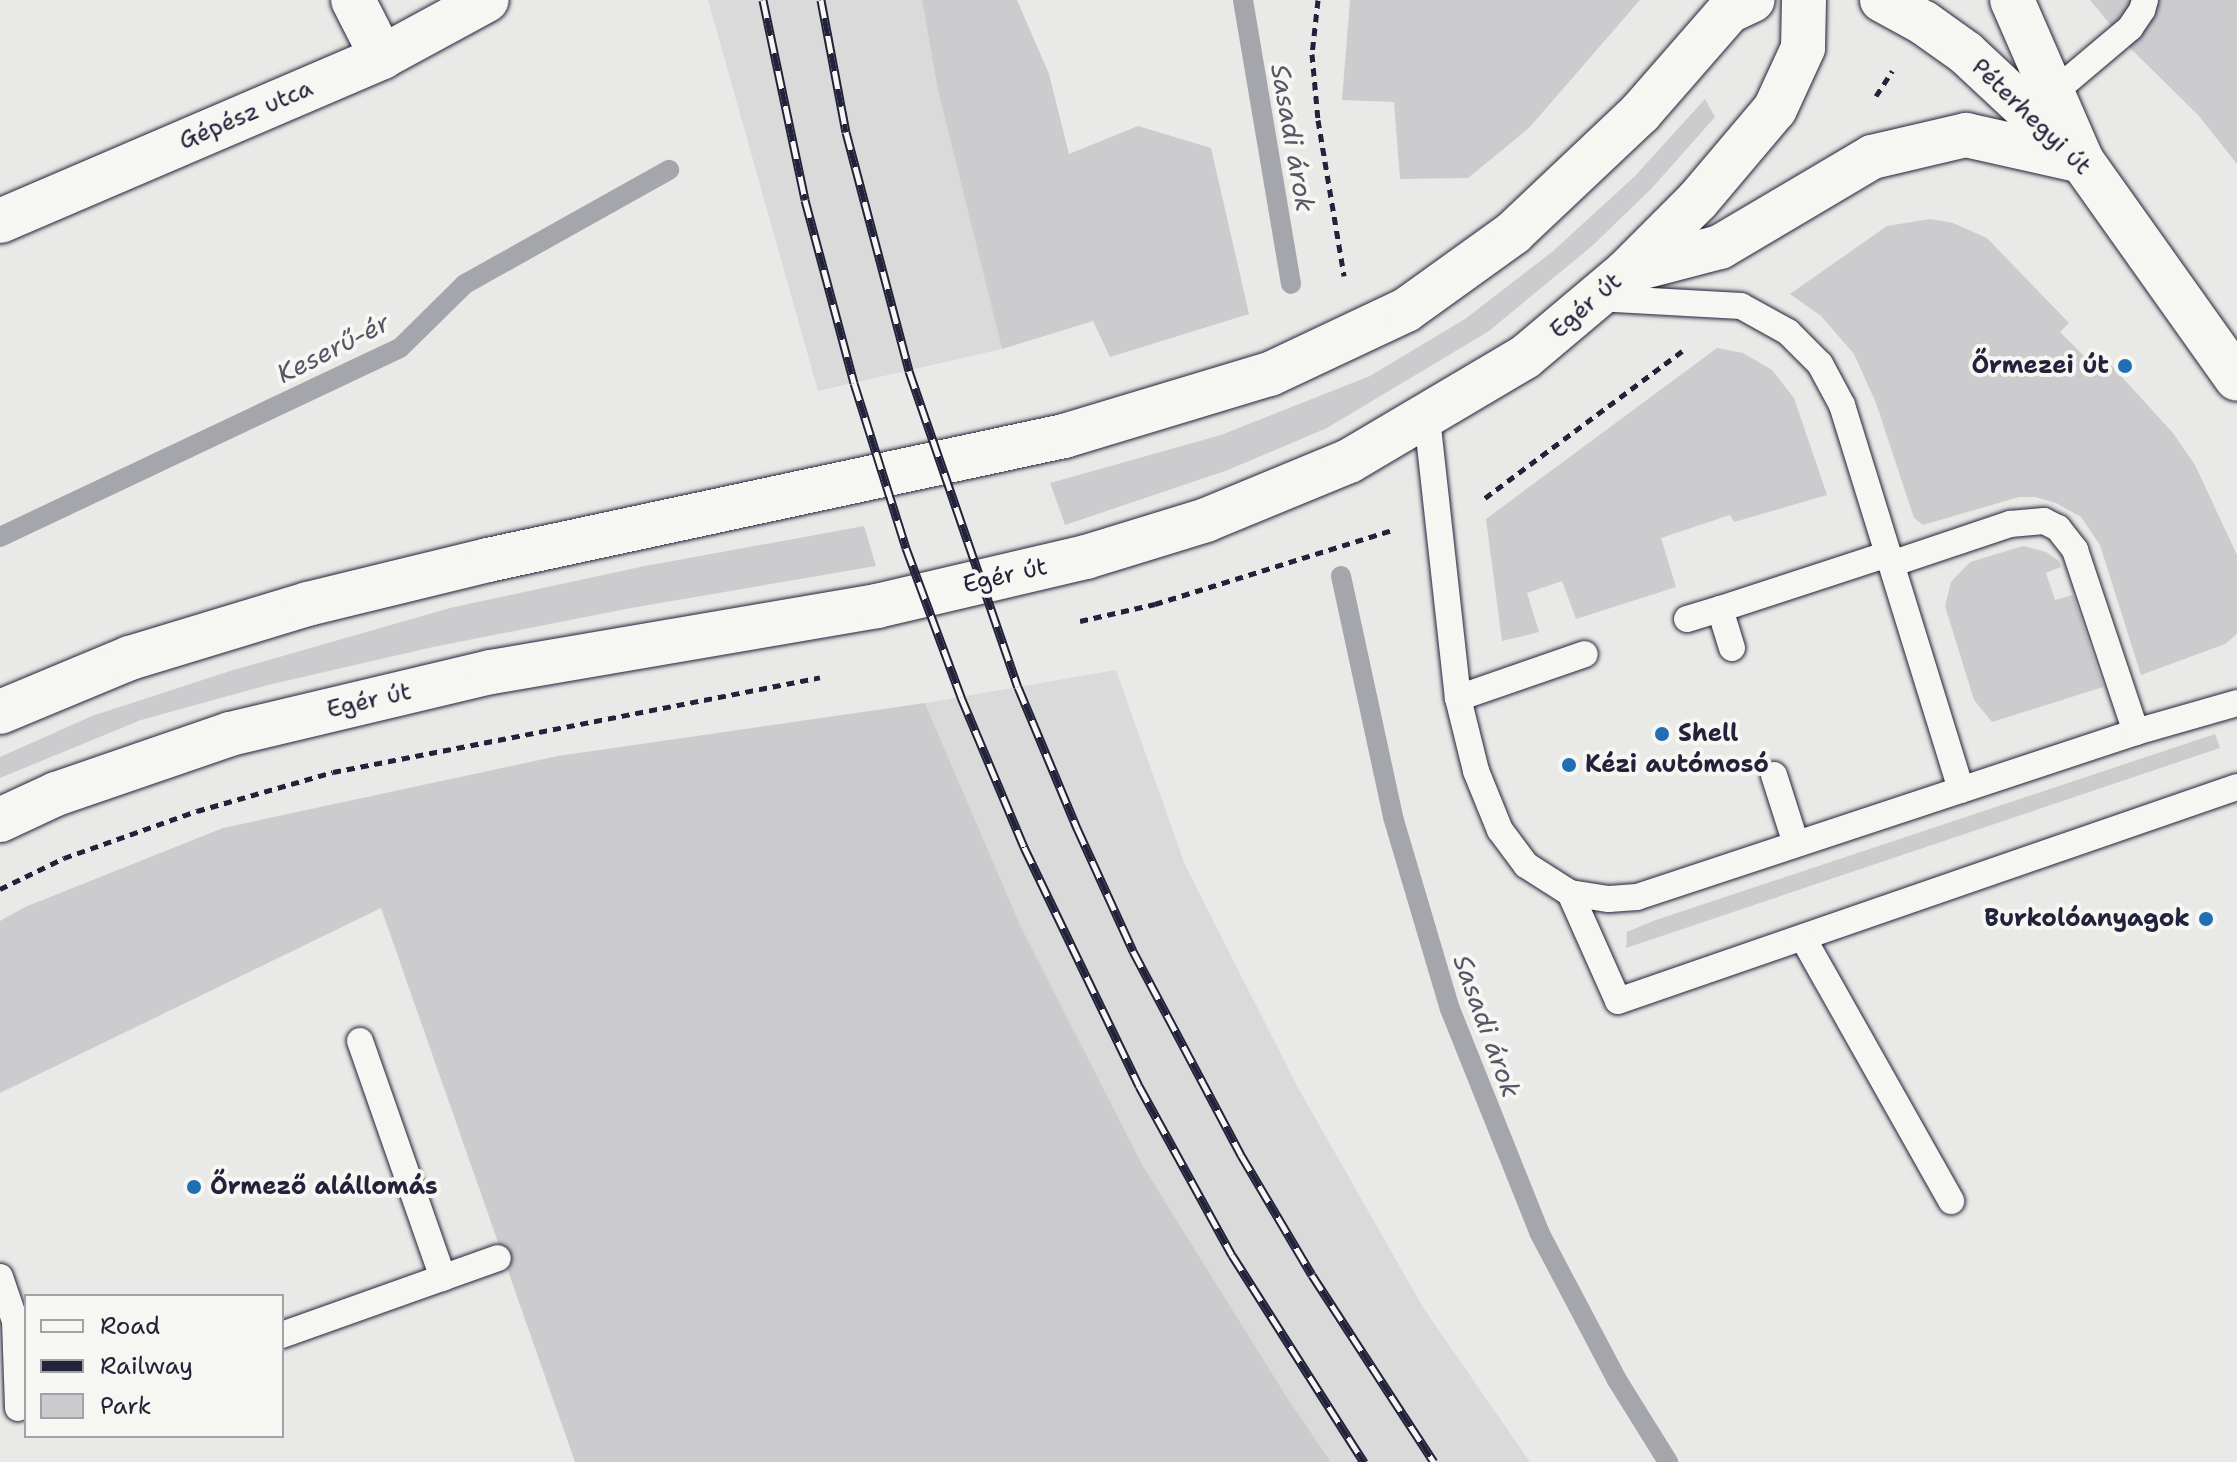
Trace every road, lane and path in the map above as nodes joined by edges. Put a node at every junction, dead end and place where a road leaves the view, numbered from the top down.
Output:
1 (353, 0) edge
2 (487, 0) edge
3 (1318, 0) edge
4 (1753, 0) edge
5 (1804, 0) edge
6 (1882, 0) edge
7 (2012, 0) edge
8 (2145, 0) edge
9 (382, 57) junction
10 (2053, 93) junction
11 (2082, 161) junction
12 (0, 221) edge
13 (1345, 285) dead end
14 (1611, 285) junction
15 (2237, 379) edge
16 (1427, 418) junction
17 (1890, 559) junction
18 (1720, 609) junction
19 (1687, 619) dead end
20 (1732, 648) dead end
21 (1585, 654) dead end
22 (1458, 698) junction
23 (2237, 703) edge
24 (0, 712) edge
25 (2136, 732) junction
26 (1774, 775) dead end
27 (2237, 787) edge
28 (1961, 790) junction
29 (0, 820) edge
30 (1796, 844) junction
31 (1570, 893) junction
32 (1803, 938) junction
33 (360, 1041) dead end
34 (1951, 1201) dead end
35 (498, 1258) dead end
36 (0, 1277) edge
37 (443, 1278) junction
38 (284, 1334) edge
39 (15, 1408) edge

1 - 9 main road
2 - 9 main road, Gépész utca
3 - 13 path
4 - 24 main road
5 - 14 main road, Egér út
6 - 11 main road, Péterhegyi út
7 - 10 main road
8 - 10 lane
9 - 12 main road, Gépész utca
10 - 11 main road
11 - 14 main road
11 - 15 main road, Péterhegyi út
14 - 16 main road, Egér út
14 - 17 lane
16 - 22 lane
16 - 29 main road, Egér út
17 - 18 lane
17 - 25 lane
17 - 28 lane
18 - 19 lane
18 - 20 lane
21 - 22 lane
22 - 31 lane
23 - 25 lane
25 - 28 lane
26 - 30 lane
27 - 32 lane
28 - 30 lane
30 - 31 lane
31 - 32 lane
32 - 34 lane
33 - 37 lane
35 - 37 lane
36 - 39 lane
37 - 38 lane

